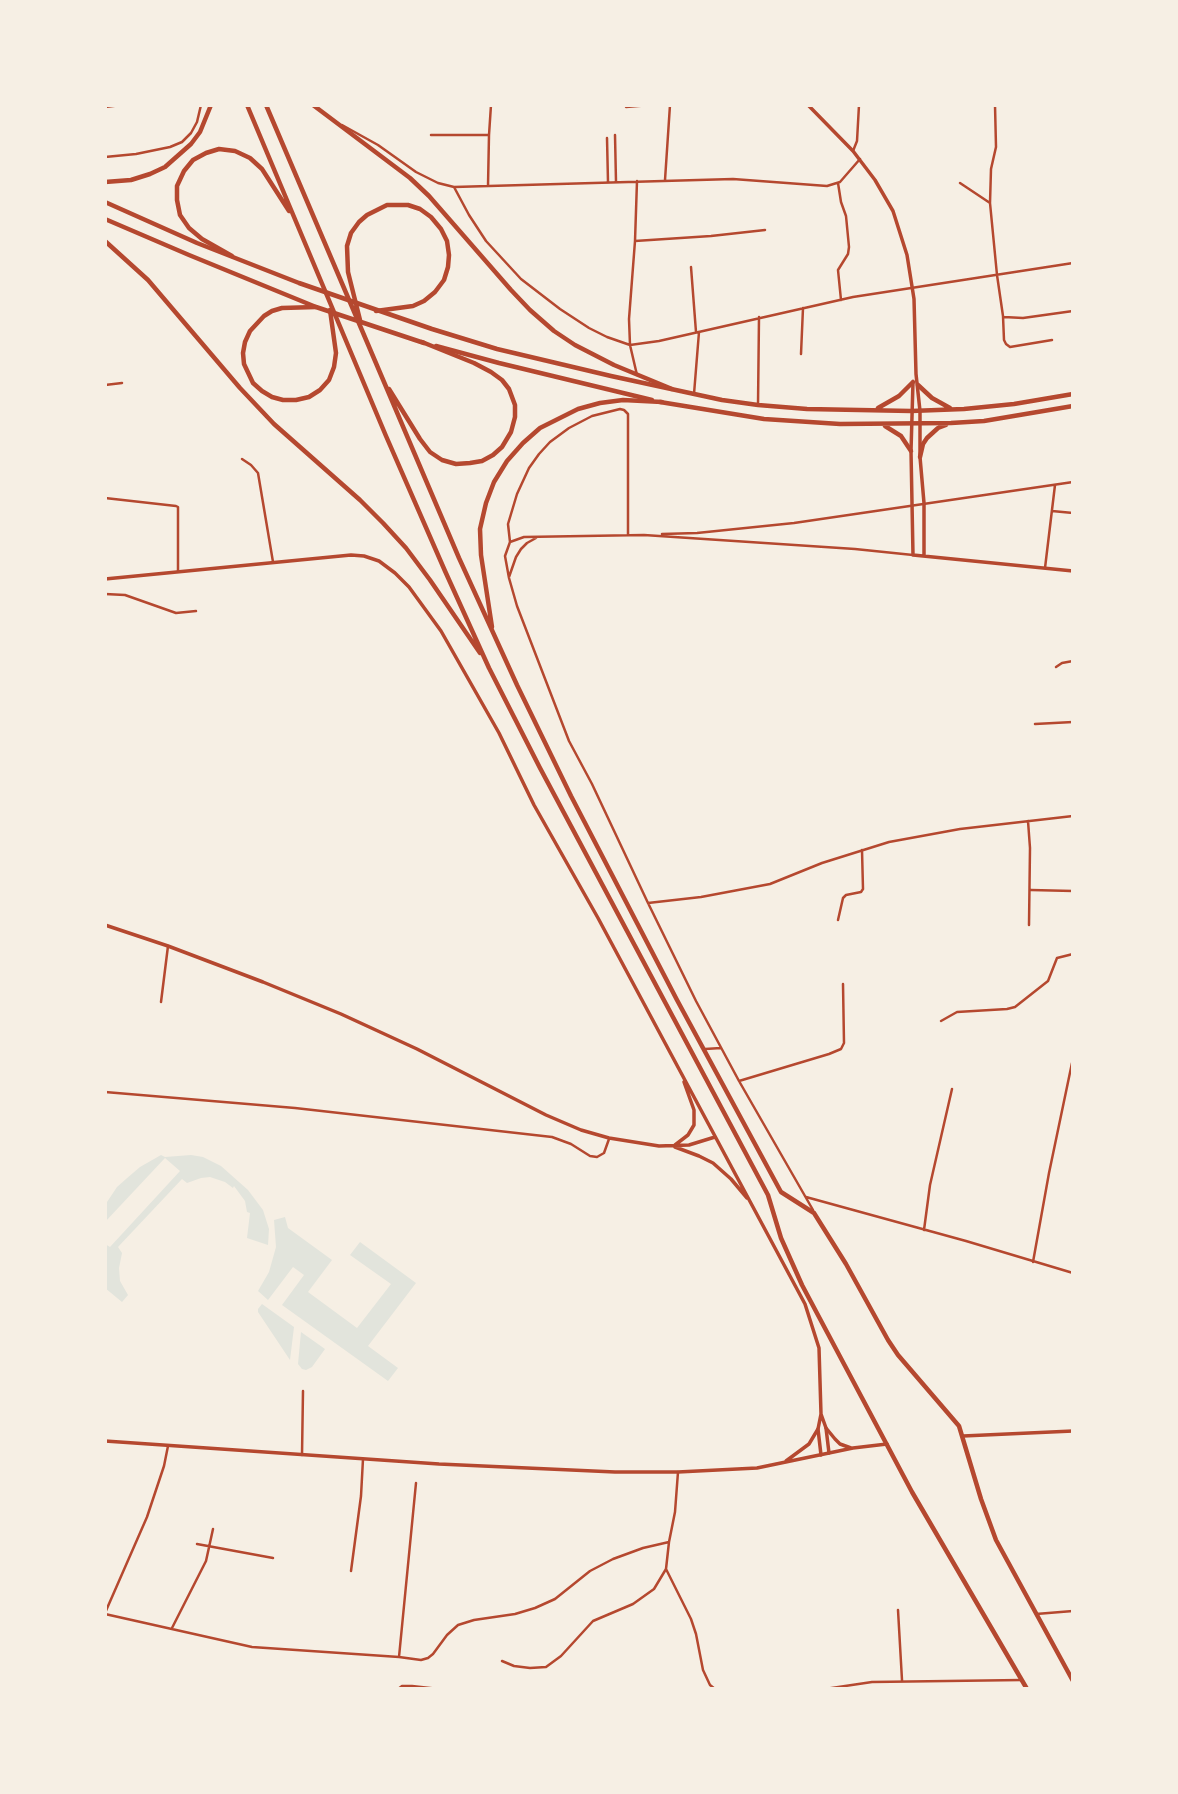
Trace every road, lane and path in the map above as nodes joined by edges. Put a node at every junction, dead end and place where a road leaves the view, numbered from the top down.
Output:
1 (121, 105) edge
2 (201, 105) edge
3 (211, 105) edge
4 (247, 105) edge
5 (266, 105) edge
6 (313, 105) edge
7 (491, 105) edge
8 (650, 105) edge
9 (670, 105) edge
10 (808, 105) edge
11 (859, 105) edge
12 (995, 105) edge
13 (105, 107) edge
14 (626, 107) dead end
15 (336, 122) junction
16 (431, 135) dead end
17 (489, 135) junction
18 (615, 135) dead end
19 (607, 138) dead end
20 (853, 151) junction
21 (105, 157) edge
22 (860, 159) junction
23 (665, 180) junction
24 (637, 181) junction
25 (105, 182) edge
26 (608, 182) junction
27 (616, 182) junction
28 (838, 183) junction
29 (960, 183) dead end
30 (488, 186) junction
31 (454, 187) junction
32 (105, 202) edge
33 (990, 203) junction
34 (105, 219) edge
35 (299, 227) junction
36 (765, 230) dead end
37 (105, 241) edge
38 (635, 241) junction
39 (232, 256) junction
40 (1073, 263) edge
41 (691, 267) dead end
42 (997, 275) junction
43 (913, 288) junction
44 (328, 298) junction
45 (841, 300) junction
46 (316, 307) junction
47 (803, 308) junction
48 (376, 311) junction
49 (1073, 311) edge
50 (1003, 316) junction
51 (759, 317) junction
52 (697, 332) junction
53 (364, 334) junction
54 (1052, 340) dead end
55 (422, 342) junction
56 (630, 345) junction
57 (801, 354) dead end
58 (380, 374) junction
59 (637, 375) junction
60 (122, 383) dead end
61 (916, 384) junction
62 (105, 385) edge
63 (672, 389) junction
64 (694, 394) junction
65 (1073, 394) edge
66 (662, 402) junction
67 (758, 405) junction
68 (1073, 406) edge
69 (954, 409) junction
70 (875, 410) junction
71 (911, 411) junction
72 (920, 411) junction
73 (951, 423) junction
74 (911, 424) junction
75 (920, 424) junction
76 (877, 425) junction
77 (911, 451) junction
78 (920, 457) junction
79 (242, 460) dead end
80 (1073, 482) edge
81 (1055, 485) junction
82 (105, 498) edge
83 (924, 503) junction
84 (912, 504) junction
85 (1052, 511) junction
86 (1073, 513) edge
87 (628, 535) junction
88 (644, 535) junction
89 (543, 537) junction
90 (510, 542) junction
91 (913, 555) junction
92 (924, 556) junction
93 (273, 562) junction
94 (1045, 568) junction
95 (178, 571) junction
96 (1073, 571) edge
97 (509, 578) junction
98 (105, 579) edge
99 (105, 594) edge
100 (196, 611) dead end
101 (493, 635) junction
102 (1073, 661) edge
103 (1056, 667) dead end
104 (489, 668) junction
105 (1073, 722) edge
106 (1035, 724) dead end
107 (1073, 816) edge
108 (1028, 821) junction
109 (862, 850) junction
110 (1029, 890) junction
111 (1073, 891) edge
112 (648, 903) junction
113 (838, 920) dead end
114 (105, 925) edge
115 (1029, 925) dead end
116 (168, 946) junction
117 (1073, 954) edge
118 (843, 984) dead end
119 (161, 1002) dead end
120 (941, 1021) dead end
121 (1073, 1040) edge
122 (721, 1048) junction
123 (705, 1049) junction
124 (693, 1055) junction
125 (1073, 1063) edge
126 (680, 1071) junction
127 (739, 1081) junction
128 (952, 1088) dead end
129 (105, 1092) edge
130 (715, 1137) junction
131 (609, 1138) junction
132 (673, 1147) junction
133 (806, 1197) junction
134 (752, 1204) junction
135 (814, 1213) junction
136 (924, 1230) junction
137 (1033, 1262) junction
138 (1073, 1273) edge
139 (303, 1391) dead end
140 (821, 1414) junction
141 (826, 1428) junction
142 (818, 1429) junction
143 (1073, 1431) edge
144 (962, 1436) junction
145 (105, 1441) edge
146 (888, 1444) junction
147 (169, 1445) junction
148 (853, 1448) junction
149 (829, 1453) junction
150 (302, 1455) junction
151 (821, 1455) junction
152 (363, 1459) junction
153 (783, 1463) junction
154 (678, 1472) junction
155 (416, 1483) dead end
156 (214, 1529) dead end
157 (669, 1542) junction
158 (197, 1544) dead end
159 (210, 1547) junction
160 (273, 1558) dead end
161 (666, 1569) junction
162 (351, 1571) dead end
163 (898, 1610) dead end
164 (1073, 1611) edge
165 (105, 1613) edge
166 (1036, 1614) junction
167 (172, 1628) junction
168 (399, 1657) junction
169 (502, 1661) dead end
170 (1073, 1679) edge
171 (1022, 1680) junction
172 (902, 1682) junction
173 (398, 1689) edge
174 (439, 1689) edge
175 (715, 1689) edge
176 (825, 1689) edge
177 (1027, 1689) edge

1 - 13 street
2 - 21 street
3 - 25 main road
4 - 35 main road
5 - 53 main road
6 - 15 main road
7 - 17 street
8 - 14 street
9 - 23 street
10 - 20 street
11 - 20 street
12 - 33 street
15 - 31 street
15 - 59 main road
16 - 17 street
17 - 30 street
18 - 27 street
19 - 26 street
20 - 22 street
22 - 28 street
22 - 43 street
23 - 24 street
23 - 28 street
24 - 27 street
24 - 38 street
26 - 27 street
26 - 30 street
28 - 45 street
29 - 33 street
30 - 31 street
31 - 56 street
32 - 39 main road
33 - 42 street
34 - 46 main road
35 - 39 main road
35 - 44 main road
36 - 38 street
37 - 104 main road
38 - 56 street
39 - 48 main road
40 - 42 street
41 - 52 street
42 - 43 street
42 - 50 street
43 - 45 street
43 - 61 street
44 - 46 main road
44 - 104 main road
45 - 47 street
46 - 55 main road
47 - 51 street
47 - 57 street
48 - 53 main road
48 - 63 main road
49 - 50 street
50 - 54 street
51 - 52 street
51 - 67 street
52 - 56 street
52 - 64 street
53 - 58 main road
55 - 58 main road
55 - 66 main road
56 - 59 street
58 - 101 main road
59 - 63 main road
60 - 62 street
61 - 69 main road
61 - 70 main road
61 - 71 street
61 - 72 street
63 - 64 main road
64 - 67 main road
65 - 69 main road
66 - 76 main road
66 - 101 main road
67 - 70 main road
68 - 73 main road
69 - 72 main road
70 - 71 main road
71 - 72 main road
71 - 74 street
72 - 75 street
73 - 75 main road
73 - 78 main road
74 - 75 main road
74 - 76 main road
74 - 77 street
75 - 78 street
76 - 77 main road
77 - 84 street
78 - 83 street
79 - 93 street
80 - 81 street
81 - 83 street
81 - 85 street
82 - 95 street
83 - 84 street
83 - 92 street
84 - 88 street
84 - 91 street
85 - 86 street
85 - 94 street
87 - 88 street
87 - 89 street
87 - 90 street
88 - 91 street
89 - 90 street
89 - 97 street
90 - 97 street
91 - 92 street
92 - 94 street
93 - 95 street
93 - 126 street
94 - 96 street
95 - 98 street
97 - 112 street
99 - 100 street
101 - 123 main road
102 - 103 street
104 - 124 main road
105 - 106 street
107 - 108 street
108 - 109 street
108 - 110 street
109 - 112 street
109 - 113 street
110 - 111 street
110 - 115 street
112 - 122 street
114 - 116 street
116 - 119 street
116 - 131 street
117 - 120 street
118 - 127 street
121 - 125 street
122 - 123 street
122 - 127 street
123 - 124 main road
123 - 135 main road
124 - 146 main road
125 - 137 street
126 - 130 street
126 - 132 street
127 - 133 street
128 - 136 street
129 - 131 street
130 - 132 street
130 - 134 street
131 - 132 street
132 - 134 street
133 - 135 street
133 - 136 street
134 - 140 street
135 - 144 main road
136 - 137 street
137 - 138 street
139 - 150 street
140 - 141 street
140 - 142 street
141 - 148 street
141 - 149 street
142 - 151 street
142 - 153 street
143 - 144 street
144 - 166 main road
145 - 147 street
146 - 148 street
146 - 171 main road
147 - 150 street
147 - 165 street
148 - 149 street
149 - 151 street
150 - 152 street
151 - 153 street
152 - 154 street
152 - 162 street
153 - 154 street
154 - 157 street
155 - 168 street
156 - 159 street
157 - 161 street
157 - 168 street
158 - 159 street
159 - 160 street
159 - 167 street
161 - 169 street
161 - 175 street
163 - 172 street
164 - 166 street
165 - 167 street
166 - 170 main road
167 - 168 street
171 - 172 street
171 - 177 main road
172 - 176 street
173 - 174 street

